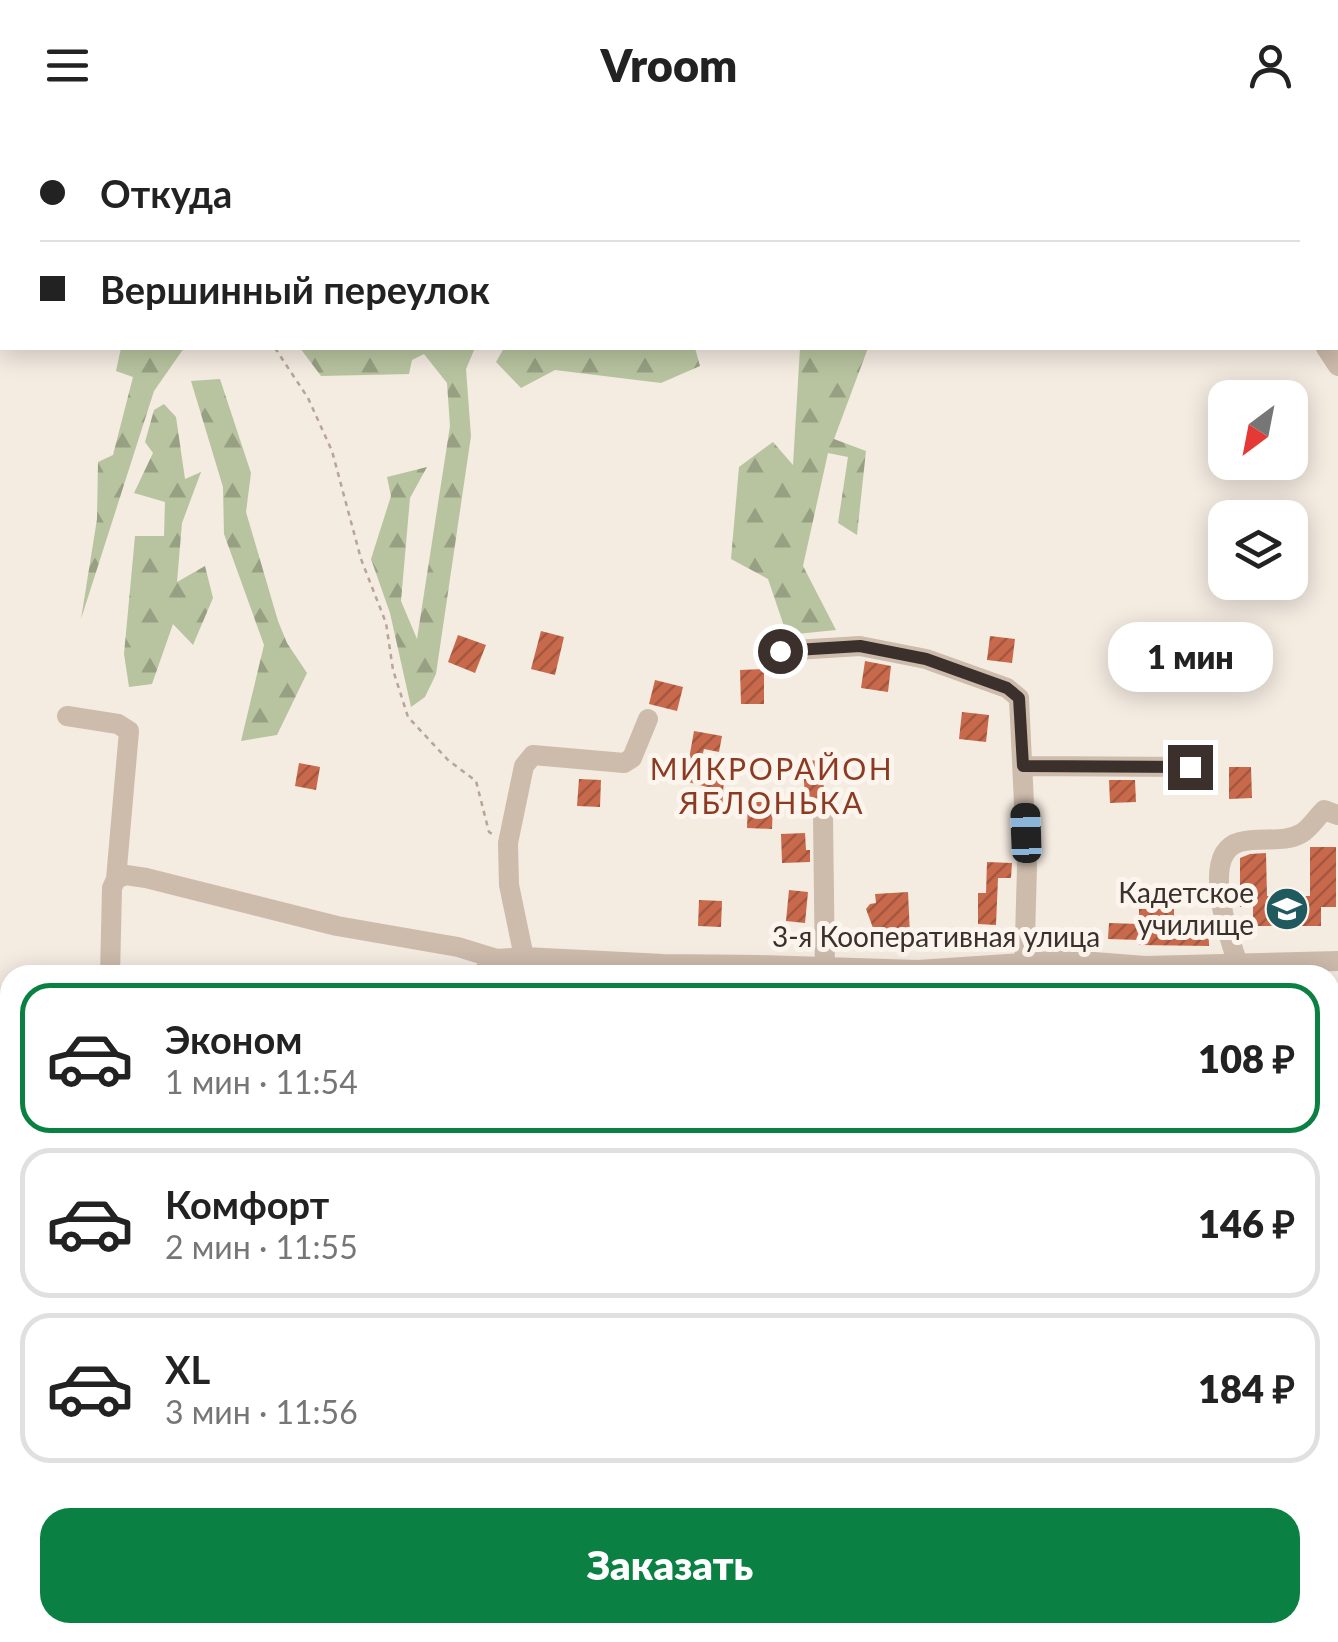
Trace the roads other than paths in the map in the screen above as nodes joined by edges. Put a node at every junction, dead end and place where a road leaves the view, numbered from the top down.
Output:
1 (780, 651) dead end
2 (67, 716) dead end
3 (648, 718) dead end
4 (1023, 766) junction
5 (1190, 767) dead end
6 (1338, 814) edge
7 (823, 817) dead end
8 (114, 883) junction
9 (524, 957) junction
10 (498, 960) junction
11 (1338, 961) edge
12 (1238, 964) junction
13 (110, 965) edge
14 (492, 965) edge
15 (672, 965) edge
16 (825, 965) edge
17 (1024, 965) edge
18 (1044, 965) edge
19 (1132, 965) edge
20 (1192, 965) edge
21 (1250, 965) edge
22 (1309, 965) edge

1 - 4 street
2 - 8 street
3 - 9 street
4 - 5 street
4 - 17 street
6 - 12 street
7 - 16 street
8 - 10 street
8 - 13 street
9 - 10 street, 3-я Кооперативная улица
9 - 15 street, 3-я Кооперативная улица
10 - 14 street
11 - 22 street, 3-я Кооперативная улица
12 - 20 street, 3-я Кооперативная улица
12 - 21 street, 3-я Кооперативная улица
18 - 19 street, 3-я Кооперативная улица

